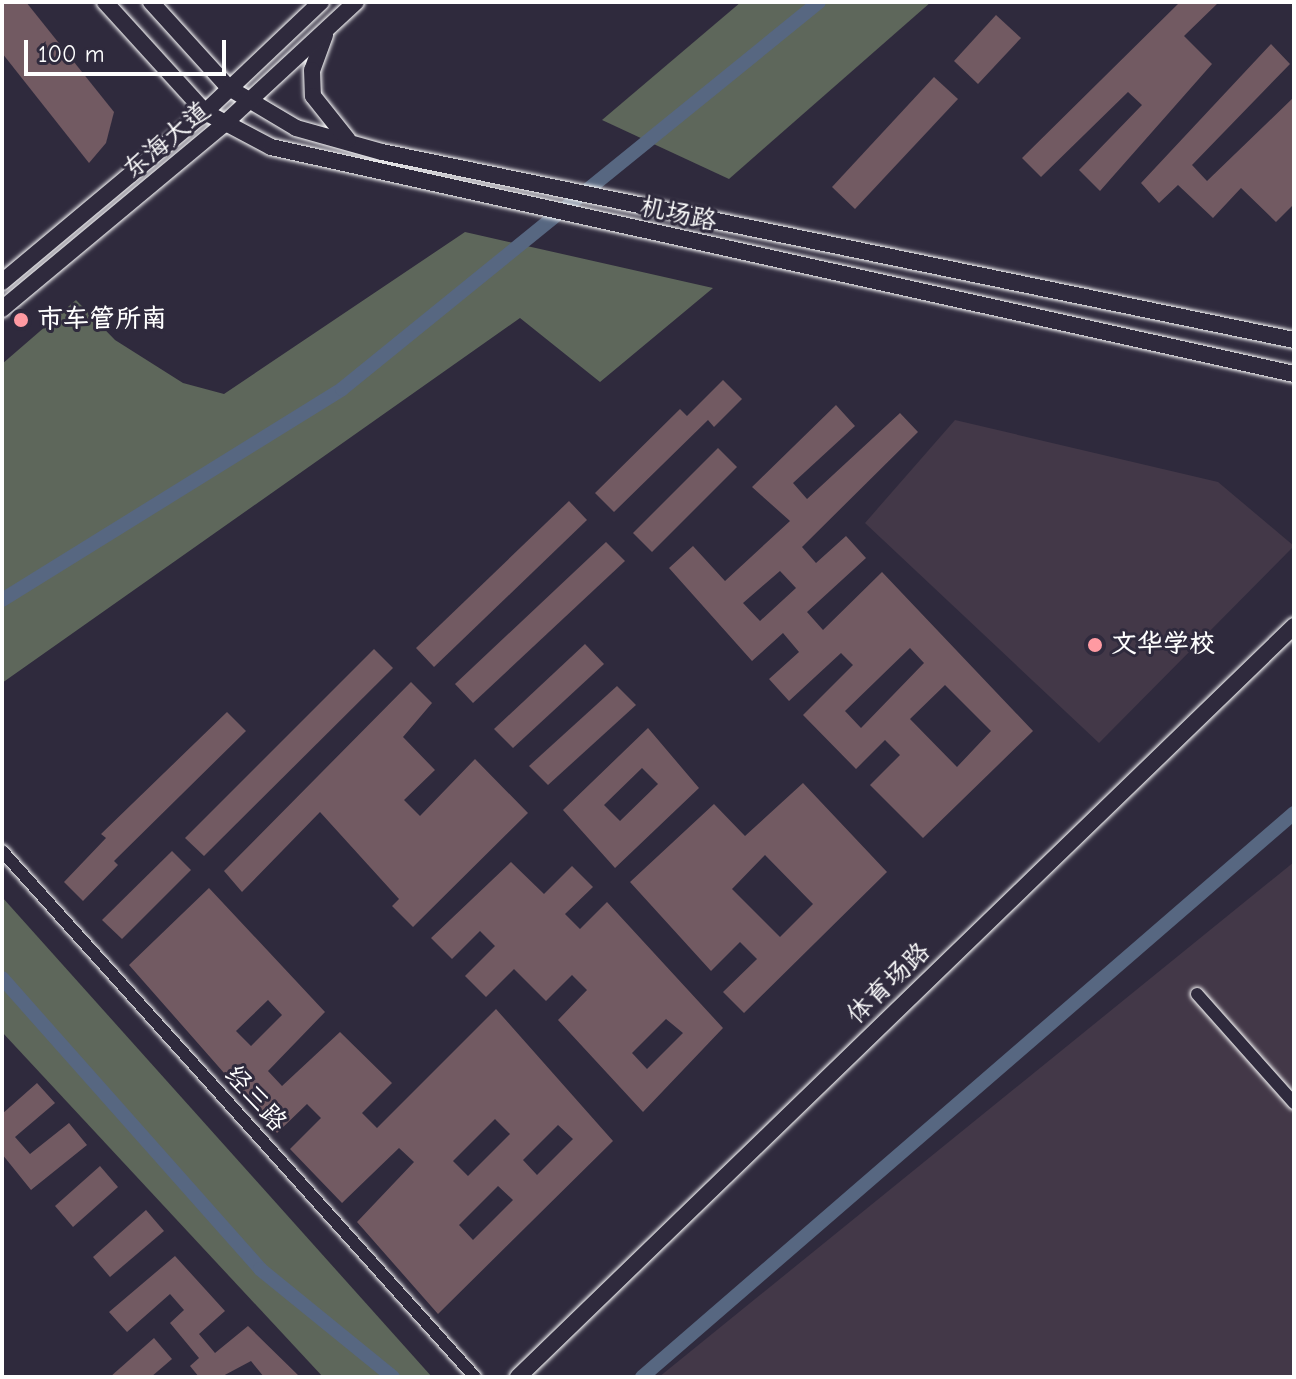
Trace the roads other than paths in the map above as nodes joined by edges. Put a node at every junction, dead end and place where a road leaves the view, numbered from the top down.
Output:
1 (105, 2) edge
2 (151, 2) edge
3 (321, 2) edge
4 (356, 2) edge
5 (331, 25) junction
6 (229, 88) junction
7 (246, 102) junction
8 (205, 112) junction
9 (223, 125) junction
10 (352, 144) junction
11 (2, 282) edge
12 (2, 309) edge
13 (1294, 340) edge
14 (1294, 374) edge
15 (1294, 626) edge
16 (2, 851) edge
17 (1197, 994) dead end
18 (1294, 1103) edge
19 (475, 1377) edge
20 (518, 1377) edge

1 - 8 main road, 机场路
2 - 6 main road, 机场路
3 - 6 main road, 东海大道
4 - 5 main road, 东海大道
5 - 7 main road, 东海大道
5 - 10 main road
6 - 7 main road, 机场路
6 - 8 main road, 东海大道
7 - 9 main road, 东海大道
7 - 10 main road, 机场路
8 - 9 main road, 机场路
8 - 11 main road, 东海大道
9 - 12 main road, 东海大道
9 - 14 main road, 机场路
10 - 13 main road, 机场路
15 - 20 main road, 体育场路
16 - 19 street, 经三路
17 - 18 street

